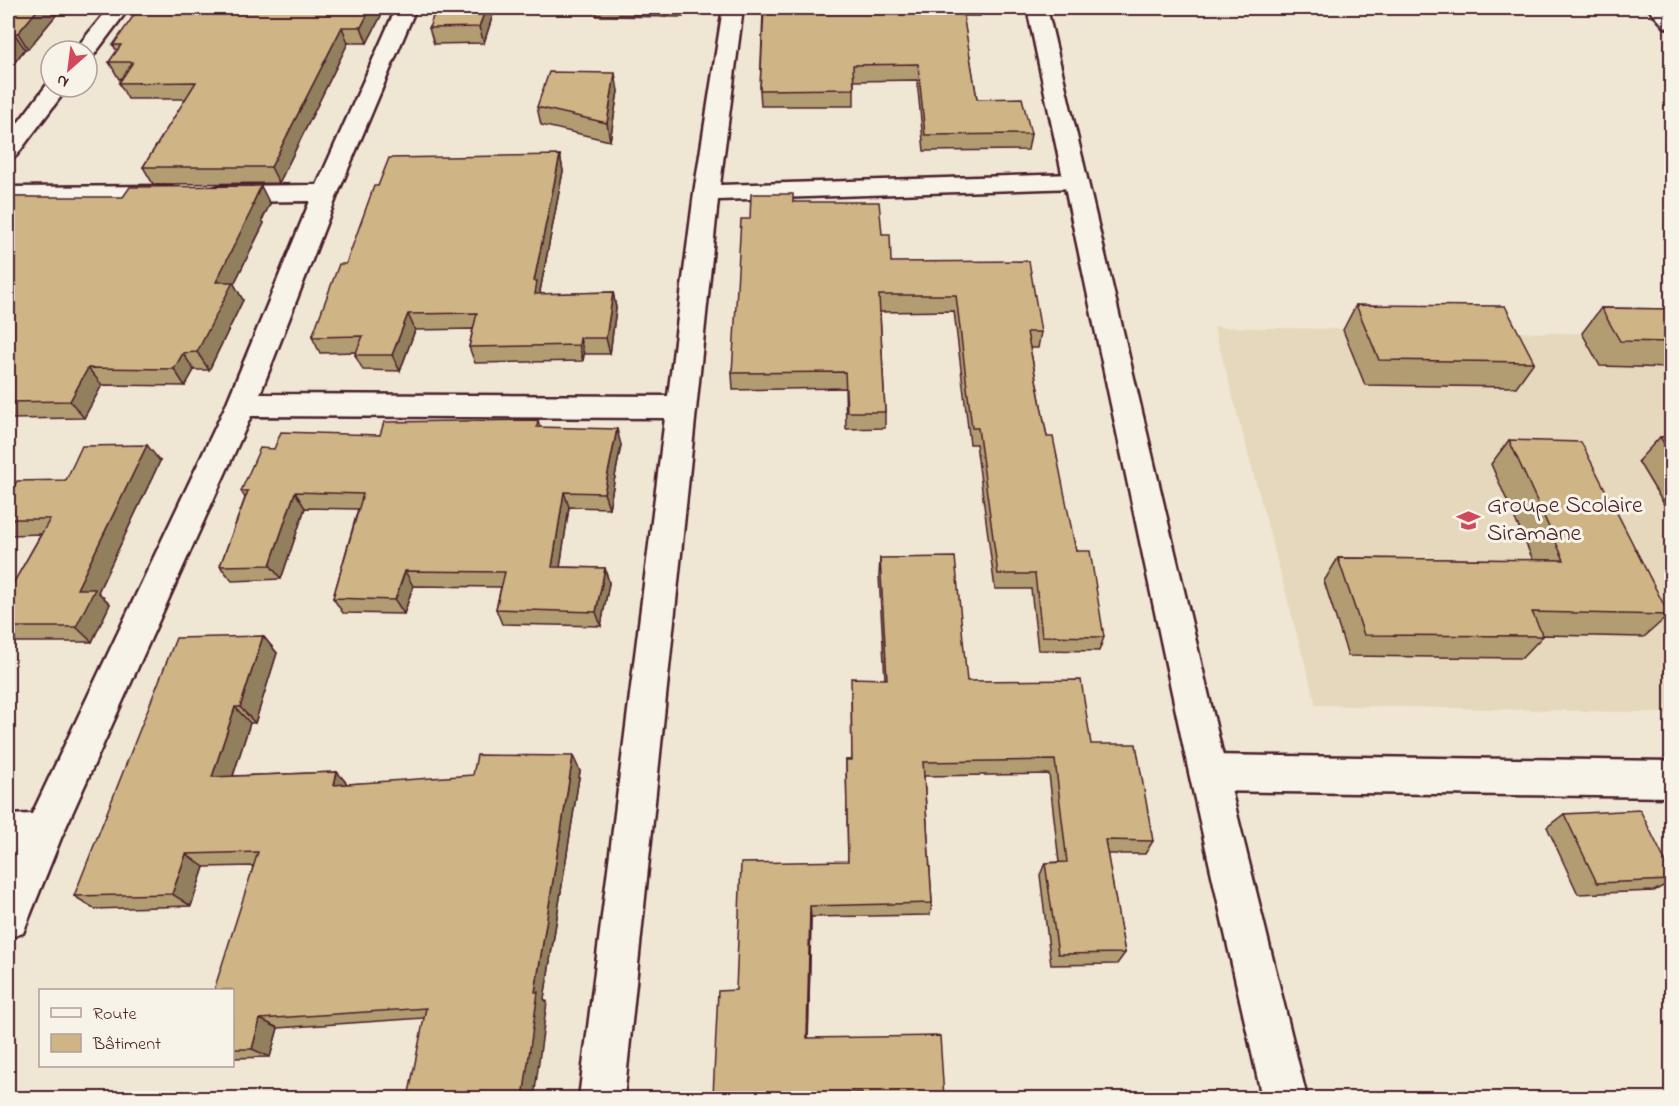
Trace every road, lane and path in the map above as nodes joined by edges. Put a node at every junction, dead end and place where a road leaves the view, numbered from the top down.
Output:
1 (119, 8) edge
2 (406, 8) edge
3 (733, 8) edge
4 (1037, 8) edge
5 (1658, 8) edge
6 (1671, 23) edge
7 (94, 39) edge
8 (48, 99) edge
9 (8, 151) edge
10 (1076, 181) junction
11 (327, 193) junction
12 (706, 193) junction
13 (8, 195) edge
14 (241, 405) junction
15 (681, 407) junction
16 (1208, 773) junction
17 (1671, 778) edge
18 (26, 833) edge
19 (8, 918) edge
20 (602, 1098) edge
21 (1285, 1098) edge

1 - 7 street
2 - 11 street
3 - 12 street
4 - 10 street
5 - 6 street
8 - 9 street
10 - 12 street
10 - 16 street
11 - 13 street
11 - 14 street
12 - 15 street
14 - 15 street
14 - 18 street
15 - 20 street
16 - 17 street
16 - 21 street
18 - 19 street

